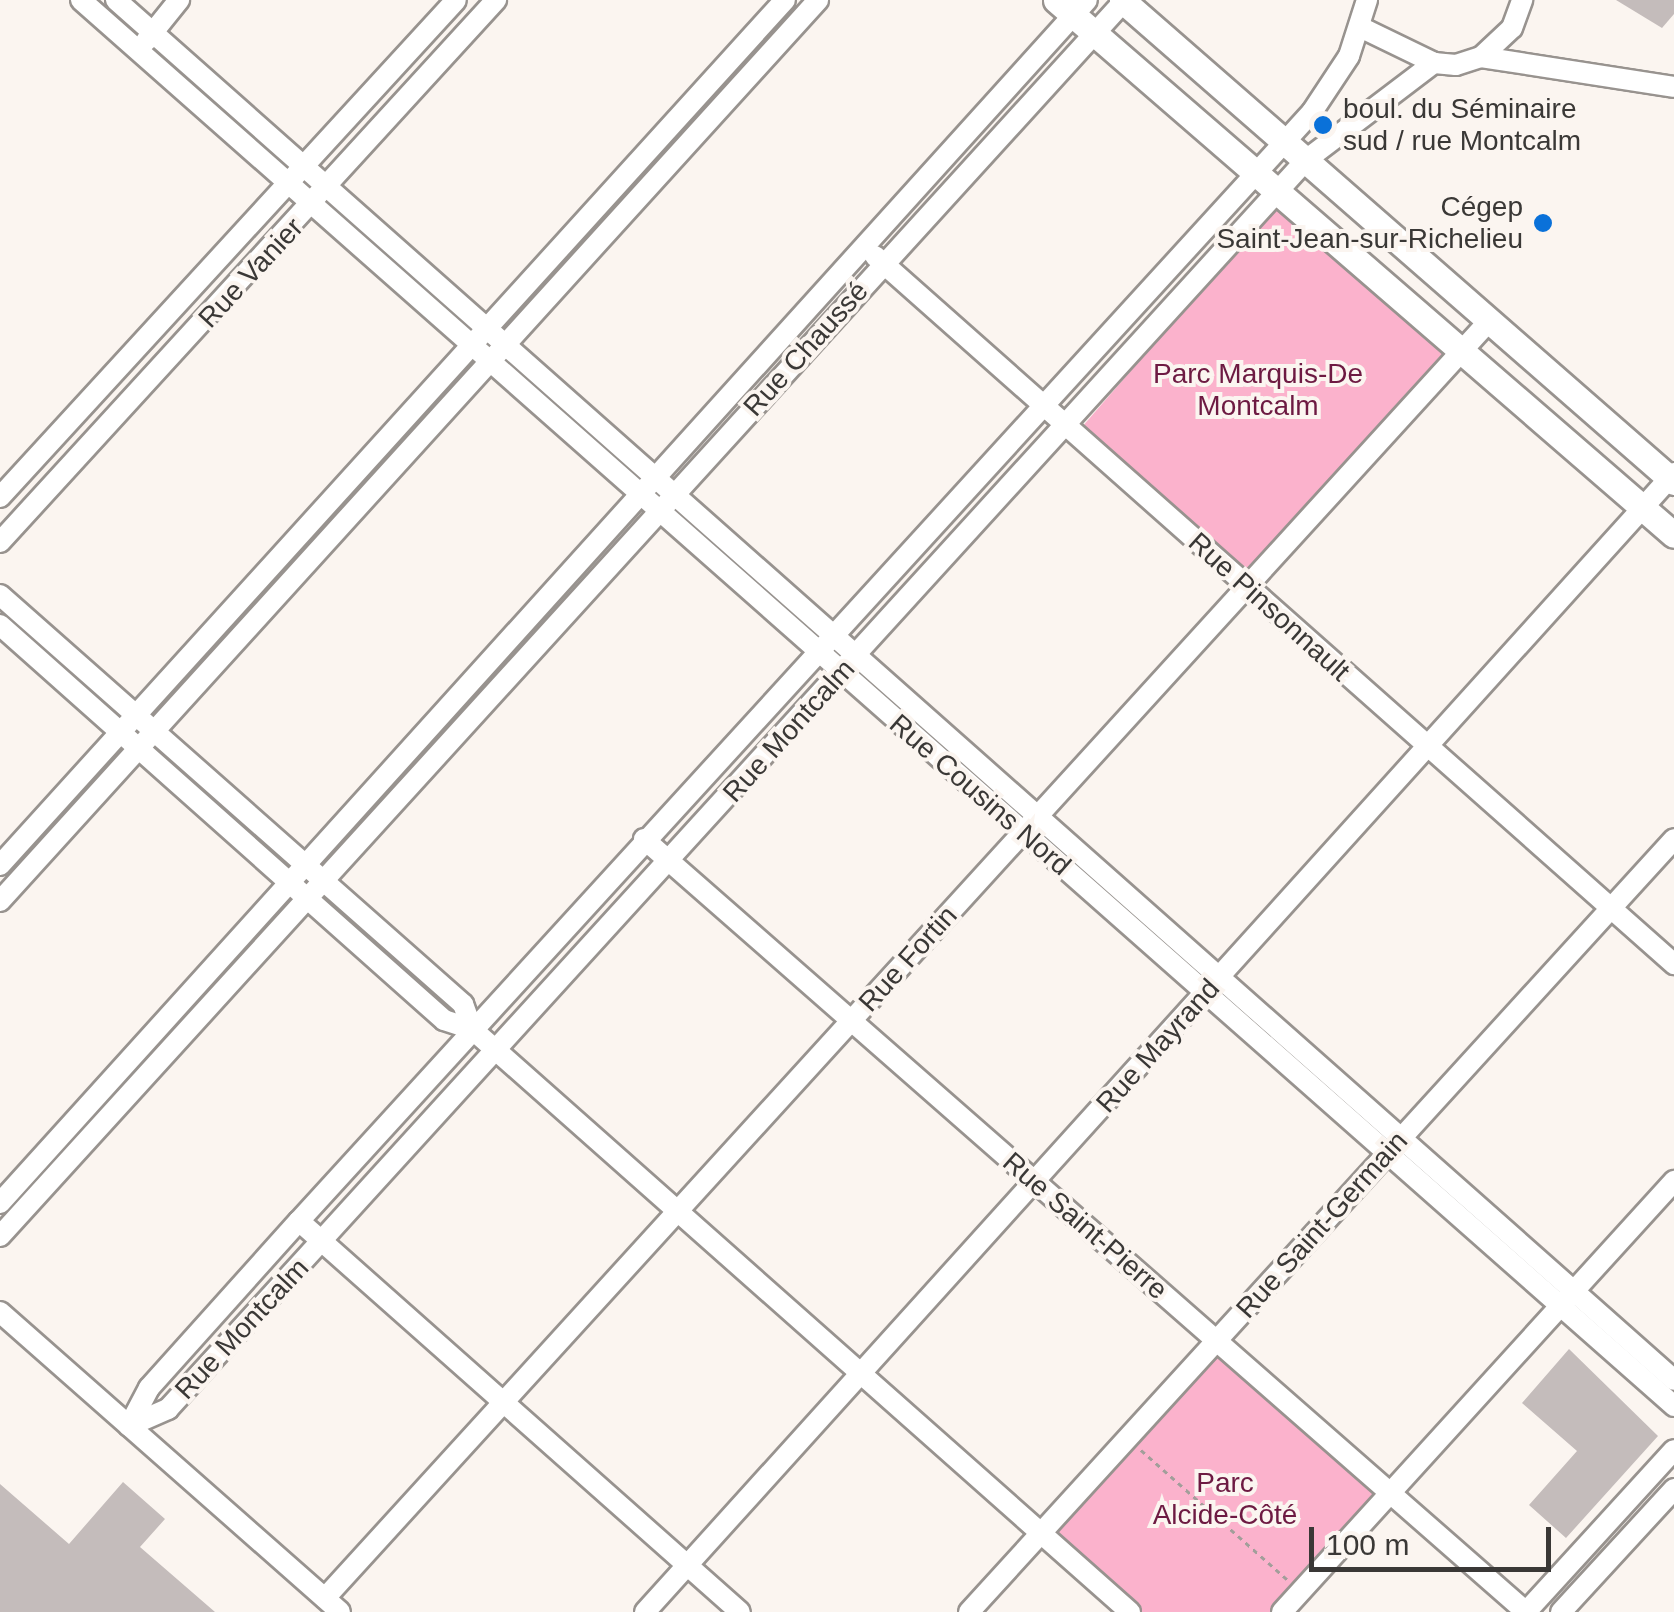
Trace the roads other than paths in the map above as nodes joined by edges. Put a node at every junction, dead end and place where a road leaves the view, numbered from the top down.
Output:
1 (81, 0) edge
2 (116, 0) edge
3 (180, 0) edge
4 (456, 0) edge
5 (496, 0) edge
6 (786, 0) edge
7 (818, 0) edge
8 (1123, 0) edge
9 (1367, 0) edge
10 (1522, 0) edge
11 (1072, 5) edge
12 (1360, 27) junction
13 (154, 34) junction
14 (1095, 34) junction
15 (137, 51) junction
16 (1481, 57) junction
17 (1434, 64) junction
18 (1674, 88) edge
19 (702, 93) junction
20 (720, 109) junction
21 (1284, 141) junction
22 (1306, 160) junction
23 (303, 167) junction
24 (1254, 173) junction
25 (286, 185) junction
26 (326, 188) junction
27 (1276, 192) junction
28 (312, 207) junction
29 (866, 248) junction
30 (884, 264) junction
31 (1490, 320) junction
32 (487, 330) junction
33 (506, 346) junction
34 (471, 347) junction
35 (1461, 352) junction
36 (489, 364) junction
37 (116, 369) junction
38 (140, 392) junction
39 (1042, 405) junction
40 (1066, 426) junction
41 (1673, 479) edge
42 (657, 480) junction
43 (674, 495) junction
44 (0, 497) edge
45 (641, 497) junction
46 (1644, 510) junction
47 (660, 513) junction
48 (302, 534) junction
49 (1674, 535) edge
50 (0, 542) edge
51 (318, 549) junction
52 (1247, 587) junction
53 (0, 594) edge
54 (0, 624) edge
55 (832, 636) junction
56 (817, 652) junction
57 (856, 656) junction
58 (841, 673) junction
59 (472, 681) junction
60 (492, 699) junction
61 (137, 714) junction
62 (154, 730) junction
63 (120, 735) junction
64 (138, 748) junction
65 (1428, 748) junction
66 (1038, 817) junction
67 (1023, 833) junction
68 (1674, 839) edge
69 (644, 840) junction
70 (670, 862) junction
71 (0, 865) edge
72 (305, 866) junction
73 (324, 880) junction
74 (288, 883) junction
75 (308, 898) junction
76 (0, 900) edge
77 (1610, 910) junction
78 (1674, 964) edge
79 (1213, 986) junction
80 (852, 1021) junction
81 (472, 1029) junction
82 (496, 1050) junction
83 (122, 1068) junction
84 (140, 1084) junction
85 (1394, 1146) junction
86 (1674, 1181) edge
87 (1035, 1182) junction
88 (0, 1203) edge
89 (678, 1211) junction
90 (299, 1221) junction
91 (0, 1236) edge
92 (322, 1242) junction
93 (1567, 1298) junction
94 (0, 1312) edge
95 (1217, 1340) junction
96 (861, 1374) junction
97 (1674, 1380) edge
98 (504, 1402) junction
99 (1674, 1406) edge
100 (130, 1426) junction
101 (1674, 1450) edge
102 (1674, 1489) edge
103 (1390, 1493) junction
104 (1041, 1534) junction
105 (688, 1565) junction
106 (333, 1605) edge
107 (645, 1612) edge
108 (740, 1612) edge
109 (970, 1612) edge
110 (1130, 1612) edge
111 (1282, 1612) edge
112 (1526, 1612) edge
113 (1560, 1612) edge

1 - 15 street, Rue Cousins Nord
2 - 13 street, Rue Cousins Nord
3 - 13 street
4 - 23 street, Rue Vanier
5 - 26 street, Rue Vanier
6 - 19 street
7 - 20 street
8 - 14 street, Rue Chaussé
8 - 21 main road
9 - 12 street, Rue Montcalm
10 - 16 street
11 - 14 main road
11 - 29 street, Rue Chaussé
12 - 17 street
12 - 21 street, Rue Montcalm
13 - 15 street
13 - 23 street, Rue Cousins Nord
14 - 24 main road
14 - 30 street, Rue Chaussé
15 - 25 street, Rue Cousins Nord
16 - 17 street
16 - 18 street
17 - 22 street, Rue Montcalm
19 - 20 street
19 - 32 street
20 - 33 street
21 - 22 main road
21 - 24 street, Rue Montcalm
22 - 27 street, Rue Montcalm
22 - 31 main road
23 - 25 street, Rue Vanier
23 - 26 street, Rue Cousins Nord
24 - 27 main road
24 - 39 street, Rue Montcalm
25 - 28 street, Rue Cousins Nord
25 - 37 street, Rue Vanier
26 - 28 street, Rue Vanier
26 - 32 street, Rue Cousins Nord
27 - 35 main road
27 - 40 street, Rue Montcalm
28 - 34 street, Rue Cousins Nord
28 - 38 street, Rue Vanier
29 - 30 street, Rue Pinsonnault
29 - 42 street, Rue Chaussé
30 - 39 street, Rue Pinsonnault
30 - 43 street, Rue Chaussé
31 - 35 street, Rue Fortin
31 - 41 main road
32 - 33 street, Rue Cousins Nord
32 - 34 street
33 - 36 street
33 - 42 street, Rue Cousins Nord
34 - 36 street, Rue Cousins Nord
34 - 48 street
35 - 46 main road
35 - 52 street, Rue Fortin
36 - 45 street, Rue Cousins Nord
36 - 51 street
37 - 38 street
37 - 44 street, Rue Vanier
38 - 50 street, Rue Vanier
39 - 40 street, Rue Pinsonnault
39 - 55 street, Rue Montcalm
40 - 52 street, Rue Pinsonnault
40 - 57 street, Rue Montcalm
41 - 46 street, Rue Mayrand
42 - 43 street, Rue Cousins Nord
42 - 45 street, Rue Chaussé
43 - 47 street, Rue Chaussé
43 - 55 street, Rue Cousins Nord
45 - 47 street, Rue Cousins Nord
45 - 59 street, Rue Chaussé
46 - 49 main road
46 - 65 street, Rue Mayrand
47 - 56 street, Rue Cousins Nord
47 - 60 street, Rue Chaussé
48 - 51 street
48 - 61 street
51 - 62 street
52 - 65 street, Rue Pinsonnault
52 - 66 street, Rue Fortin
53 - 61 street
54 - 63 street
55 - 56 street, Rue Montcalm
55 - 57 street, Rue Cousins Nord
56 - 58 street, Rue Cousins Nord
56 - 69 street, Rue Montcalm
57 - 58 street, Rue Montcalm
57 - 66 street, Rue Cousins Nord
58 - 67 street, Rue Cousins Nord
58 - 70 street, Rue Montcalm
59 - 60 street
59 - 72 street, Rue Chaussé
60 - 73 street, Rue Chaussé
61 - 62 street
61 - 63 street
62 - 64 street
62 - 72 street
63 - 64 street
63 - 71 street
64 - 74 street
64 - 76 street
65 - 77 street, Rue Pinsonnault
65 - 79 street, Rue Mayrand
66 - 67 street, Rue Fortin
66 - 79 street, Rue Cousins Nord
67 - 79 street, Rue Cousins Nord
67 - 80 street, Rue Fortin
68 - 77 street, Rue Saint-Germain
69 - 70 street, Rue Saint-Pierre
69 - 81 street, Rue Montcalm
70 - 80 street, Rue Saint-Pierre
70 - 82 street, Rue Montcalm
72 - 73 street
72 - 74 street, Rue Chaussé
73 - 75 street, Rue Chaussé
73 - 81 street
74 - 75 street
74 - 83 street, Rue Chaussé
75 - 81 street
75 - 84 street, Rue Chaussé
77 - 78 street, Rue Pinsonnault
77 - 85 street, Rue Saint-Germain
79 - 85 street, Rue Cousins Nord
79 - 87 street, Rue Mayrand
80 - 87 street, Rue Saint-Pierre
80 - 89 street, Rue Fortin
81 - 82 street
81 - 90 street, Rue Montcalm
82 - 89 street
82 - 92 street, Rue Montcalm
83 - 84 street
83 - 88 street, Rue Chaussé
84 - 91 street, Rue Chaussé
85 - 93 street, Rue Cousins Nord
85 - 95 street, Rue Saint-Germain
86 - 93 street
87 - 95 street, Rue Saint-Pierre
87 - 96 street, Rue Mayrand
89 - 96 street
89 - 98 street, Rue Fortin
90 - 92 street
90 - 100 street, Rue Montcalm
92 - 98 street
92 - 100 street, Rue Montcalm
93 - 97 street, Rue Cousins Nord
93 - 99 street, Rue Cousins Nord
93 - 103 street
94 - 100 street
95 - 103 street, Rue Saint-Pierre
95 - 104 street, Rue Saint-Germain
96 - 104 street
96 - 105 street, Rue Mayrand
98 - 105 street
98 - 106 street, Rue Fortin
100 - 106 street
101 - 112 street
102 - 113 street
103 - 111 street
103 - 112 street, Rue Saint-Pierre
104 - 109 street, Rue Saint-Germain
104 - 110 street
105 - 107 street, Rue Mayrand
105 - 108 street

